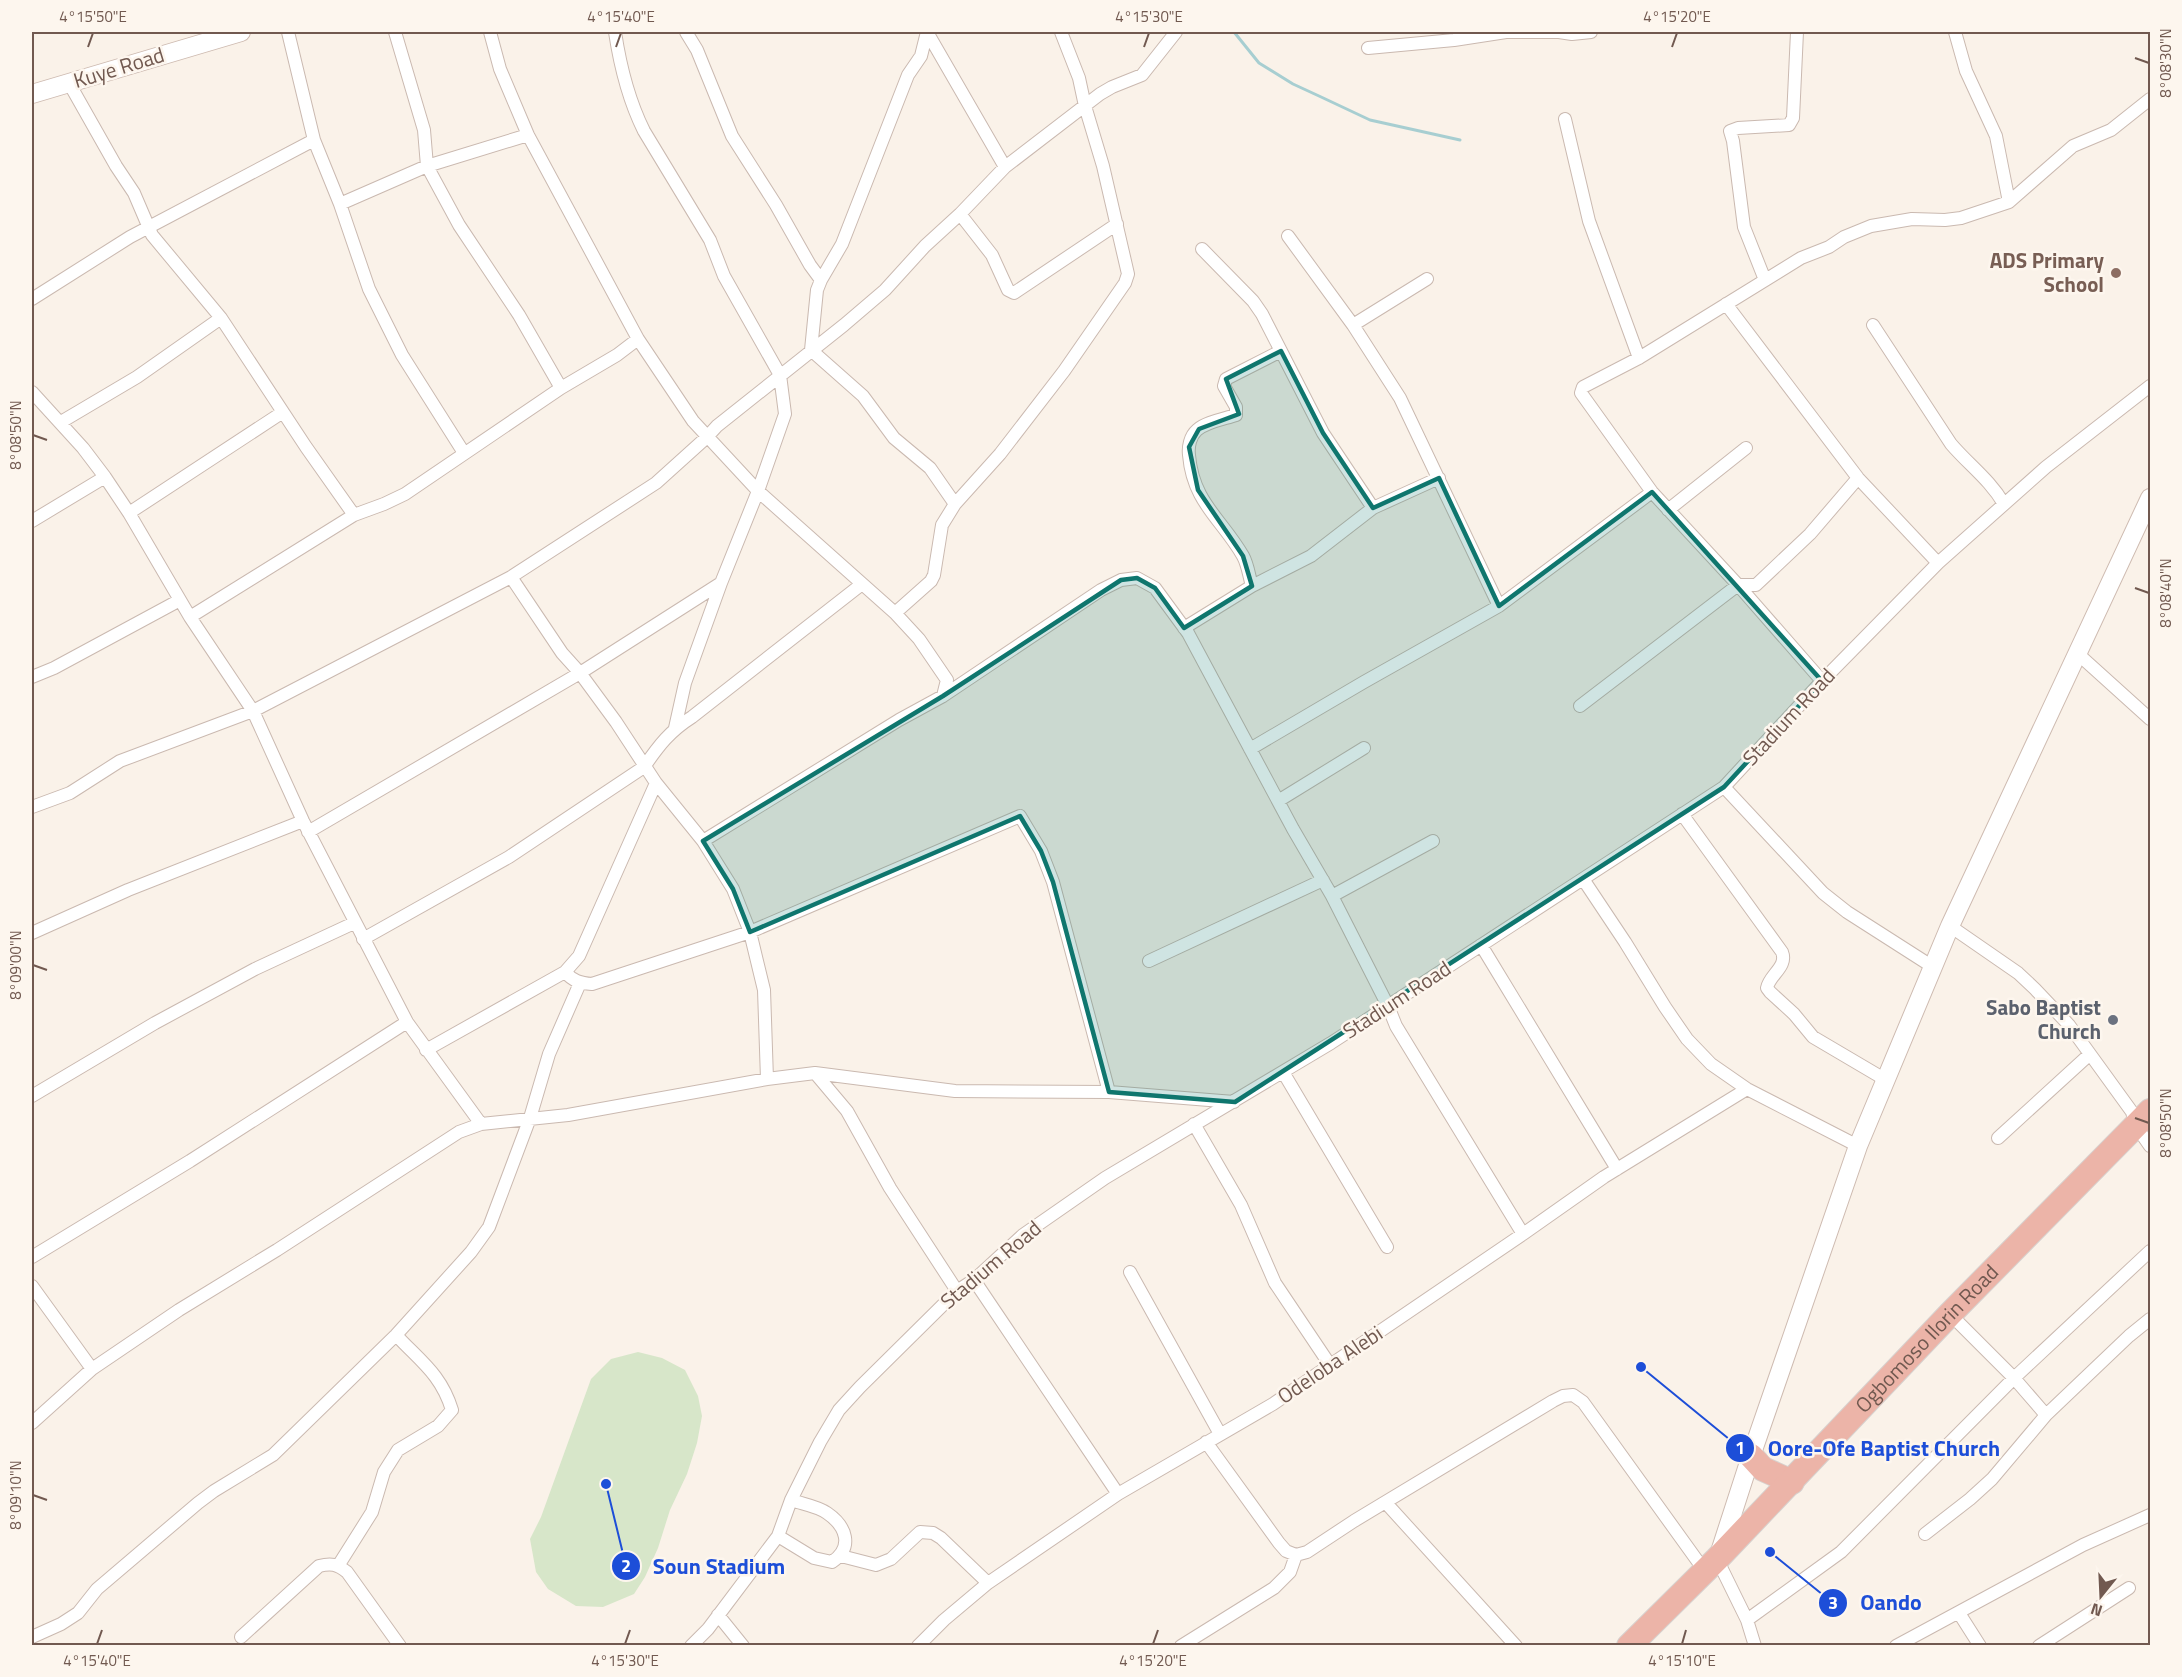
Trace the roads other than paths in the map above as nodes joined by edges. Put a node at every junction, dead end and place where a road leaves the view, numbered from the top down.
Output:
1 (241, 32) edge
2 (288, 32) edge
3 (395, 32) edge
4 (490, 32) edge
5 (615, 32) edge
6 (686, 32) edge
7 (927, 32) edge
8 (1061, 32) edge
9 (1176, 32) edge
10 (1591, 32) edge
11 (1797, 32) edge
12 (1955, 32) edge
13 (1368, 48) dead end
14 (69, 82) junction
15 (32, 94) edge
16 (2151, 99) edge
17 (1085, 106) junction
18 (1565, 119) dead end
19 (528, 135) junction
20 (314, 140) junction
21 (427, 166) junction
22 (1005, 167) junction
23 (2009, 202) junction
24 (340, 204) junction
25 (960, 214) junction
26 (1117, 224) junction
27 (148, 227) junction
28 (1288, 236) dead end
29 (1202, 249) dead end
30 (1427, 279) dead end
31 (821, 280) junction
32 (1765, 280) junction
33 (32, 299) edge
34 (1726, 304) junction
35 (221, 318) junction
36 (1353, 325) junction
37 (1873, 325) dead end
38 (638, 339) junction
39 (811, 350) junction
40 (1281, 351) junction
41 (1639, 358) junction
42 (780, 375) junction
43 (2151, 386) edge
44 (561, 388) junction
45 (32, 392) edge
46 (283, 412) junction
47 (61, 422) junction
48 (707, 438) junction
49 (1746, 448) dead end
50 (464, 453) junction
51 (105, 477) junction
52 (1438, 477) junction
53 (1858, 478) junction
54 (759, 491) junction
55 (1652, 492) junction
56 (2151, 498) edge
57 (955, 504) junction
58 (2004, 504) junction
59 (1373, 508) junction
60 (1668, 510) junction
61 (129, 513) junction
62 (354, 515) junction
63 (32, 521) edge
64 (1938, 563) junction
65 (511, 577) junction
66 (721, 583) junction
67 (862, 584) junction
68 (1738, 585) junction
69 (1252, 586) junction
70 (180, 600) junction
71 (1499, 606) junction
72 (895, 613) junction
73 (190, 617) junction
74 (1184, 628) junction
75 (2078, 654) junction
76 (580, 673) junction
77 (32, 677) edge
78 (1822, 681) junction
79 (943, 696) junction
80 (1581, 706) dead end
81 (253, 711) junction
82 (2151, 719) edge
83 (675, 728) junction
84 (1364, 748) dead end
85 (1250, 749) junction
86 (644, 767) junction
87 (656, 783) junction
88 (1724, 787) junction
89 (1278, 801) junction
90 (32, 807) edge
91 (1682, 814) junction
92 (306, 826) junction
93 (703, 841) junction
94 (1433, 841) dead end
95 (1583, 879) junction
96 (1323, 880) junction
97 (1332, 896) junction
98 (354, 923) junction
99 (1950, 927) junction
100 (750, 932) junction
101 (32, 933) edge
102 (363, 939) junction
103 (1481, 945) junction
104 (1149, 961) dead end
105 (1933, 967) junction
106 (566, 972) junction
107 (580, 983) junction
108 (1388, 1005) junction
109 (407, 1022) junction
110 (426, 1050) junction
111 (2090, 1054) junction
112 (1283, 1072) junction
113 (815, 1073) junction
114 (767, 1079) junction
115 (1886, 1080) junction
116 (1747, 1089) junction
117 (1109, 1092) junction
118 (32, 1096) edge
119 (1235, 1102) junction
120 (530, 1118) junction
121 (2143, 1119) edge
122 (481, 1124) junction
123 (1194, 1124) junction
124 (1998, 1138) dead end
125 (1858, 1146) junction
126 (2151, 1146) edge
127 (1617, 1168) junction
128 (1523, 1234) junction
129 (1388, 1247) dead end
130 (2151, 1251) edge
131 (32, 1257) edge
132 (1130, 1272) dead end
133 (974, 1280) junction
134 (32, 1286) edge
135 (957, 1291) junction
136 (1950, 1314) junction
137 (2151, 1319) edge
138 (396, 1335) junction
139 (1330, 1365) junction
140 (92, 1368) junction
141 (2014, 1378) junction
142 (2046, 1415) junction
143 (32, 1423) edge
144 (1220, 1434) junction
145 (1206, 1442) junction
146 (1751, 1456) junction
147 (1792, 1482) junction
148 (1118, 1494) junction
149 (791, 1500) junction
150 (1386, 1503) junction
151 (2151, 1515) edge
152 (1925, 1534) dead end
153 (778, 1536) junction
154 (841, 1556) junction
155 (1296, 1556) junction
156 (1711, 1565) junction
157 (339, 1566) junction
158 (988, 1583) junction
159 (2129, 1588) dead end
160 (1959, 1613) junction
161 (718, 1615) junction
162 (1747, 1620) junction
163 (32, 1637) edge
164 (241, 1637) dead end
165 (400, 1646) edge
166 (691, 1646) edge
167 (743, 1646) edge
168 (918, 1646) edge
169 (1181, 1646) edge
170 (1516, 1646) edge
171 (1629, 1646) edge
172 (1755, 1646) edge
173 (1896, 1646) edge
174 (1980, 1646) edge
175 (2039, 1646) edge

1 - 14 main road, Kuye Road
2 - 20 street
3 - 21 street
4 - 19 street
5 - 42 street
6 - 31 street
7 - 22 street
7 - 31 street
8 - 17 street
9 - 17 street
10 - 13 street
11 - 32 street
12 - 23 street
14 - 15 main road, Kuye Road
14 - 27 street
16 - 23 street
17 - 22 street
17 - 26 street
18 - 41 street
19 - 21 street
19 - 38 street
20 - 24 street
20 - 27 street
21 - 24 street
21 - 44 street
22 - 25 street
23 - 32 street
24 - 50 street
25 - 26 street
25 - 39 street
26 - 57 street
27 - 33 street
27 - 35 street
28 - 36 street
29 - 40 street
30 - 36 street
31 - 39 street
32 - 34 street
34 - 41 street
34 - 53 street
35 - 46 street
35 - 47 street
36 - 52 street
37 - 58 street
38 - 44 street
38 - 48 street
39 - 42 street
39 - 57 street
40 - 59 street
40 - 69 street
41 - 55 street
42 - 48 street
42 - 54 street
43 - 58 street, Stadium Road
44 - 50 street
45 - 47 street
46 - 61 street
46 - 62 street
47 - 51 street
48 - 54 street
48 - 65 street
49 - 60 street
50 - 62 street
51 - 61 street
51 - 63 street
52 - 59 street
52 - 71 street
53 - 64 street
53 - 68 street
54 - 66 street
54 - 67 street
55 - 60 street
55 - 71 street
56 - 75 main road
57 - 72 street
58 - 64 street, Stadium Road
59 - 69 street
60 - 68 street
61 - 70 street
62 - 73 street
64 - 78 street, Stadium Road
65 - 76 street
65 - 81 street
66 - 76 street
66 - 83 street
67 - 72 street
67 - 83 street
68 - 78 street
68 - 80 street
69 - 74 street
70 - 73 street
70 - 77 street
71 - 85 street
72 - 79 street
73 - 81 street
74 - 79 street
74 - 85 street
75 - 82 street
75 - 99 main road
76 - 86 street
76 - 92 street
78 - 88 street, Stadium Road
79 - 93 street
81 - 90 street
81 - 92 street
83 - 86 street
84 - 89 street
85 - 89 street
86 - 87 street
86 - 102 street
87 - 93 street
87 - 106 street
88 - 91 street, Stadium Road
88 - 105 street
89 - 96 street
91 - 95 street, Stadium Road
91 - 115 street
92 - 98 street
92 - 101 street
93 - 100 street
94 - 97 street
95 - 103 street, Stadium Road
95 - 116 street
96 - 97 street
96 - 104 street
97 - 108 street
98 - 102 street
98 - 118 street
99 - 105 main road
99 - 111 street
100 - 107 street
100 - 114 street
100 - 117 street
102 - 109 street
103 - 108 street, Stadium Road
103 - 127 street
105 - 115 main road
106 - 107 street
106 - 110 street
107 - 120 street
108 - 112 street, Stadium Road
108 - 128 street
109 - 110 street
109 - 131 street
110 - 122 street
111 - 121 street
111 - 124 street
112 - 119 street, Stadium Road
112 - 129 street
113 - 114 street
113 - 117 street
113 - 135 street
114 - 120 street
115 - 125 main road
116 - 125 street
116 - 127 street, Odeloba Alebi
117 - 119 street
119 - 123 street, Stadium Road
120 - 122 street
120 - 138 street
121 - 126 street
121 - 136 highway, Ogbomoso Ilorin Road
122 - 140 street
123 - 133 street, Stadium Road
123 - 139 street
125 - 146 main road
127 - 128 street, Odeloba Alebi
128 - 139 street, Odeloba Alebi
130 - 141 street
132 - 144 street
133 - 135 street, Stadium Road
133 - 148 street
134 - 140 street
135 - 149 street, Stadium Road
136 - 141 street
136 - 147 highway, Ogbomoso Ilorin Road
137 - 142 street
138 - 157 street
138 - 163 street
139 - 144 street, Odeloba Alebi
140 - 143 street
141 - 142 street
141 - 162 street
142 - 152 street
144 - 145 street, Odeloba Alebi
145 - 148 street, Odeloba Alebi
145 - 155 street
146 - 147 highway
146 - 156 main road
147 - 156 highway, Ogbomoso Ilorin Road
148 - 158 street, Odeloba Alebi
149 - 153 street, Stadium Road
149 - 154 street
150 - 155 street
150 - 156 street
150 - 170 street
151 - 160 street
153 - 154 street
153 - 161 street, Stadium Road
154 - 158 street
155 - 169 street
156 - 162 street
156 - 171 highway, Ogbomoso Ilorin Road
157 - 164 street
157 - 165 street
158 - 168 street, Odeloba Alebi
159 - 175 street
160 - 173 street
160 - 174 street
161 - 166 street, Stadium Road
161 - 167 street
162 - 172 street

